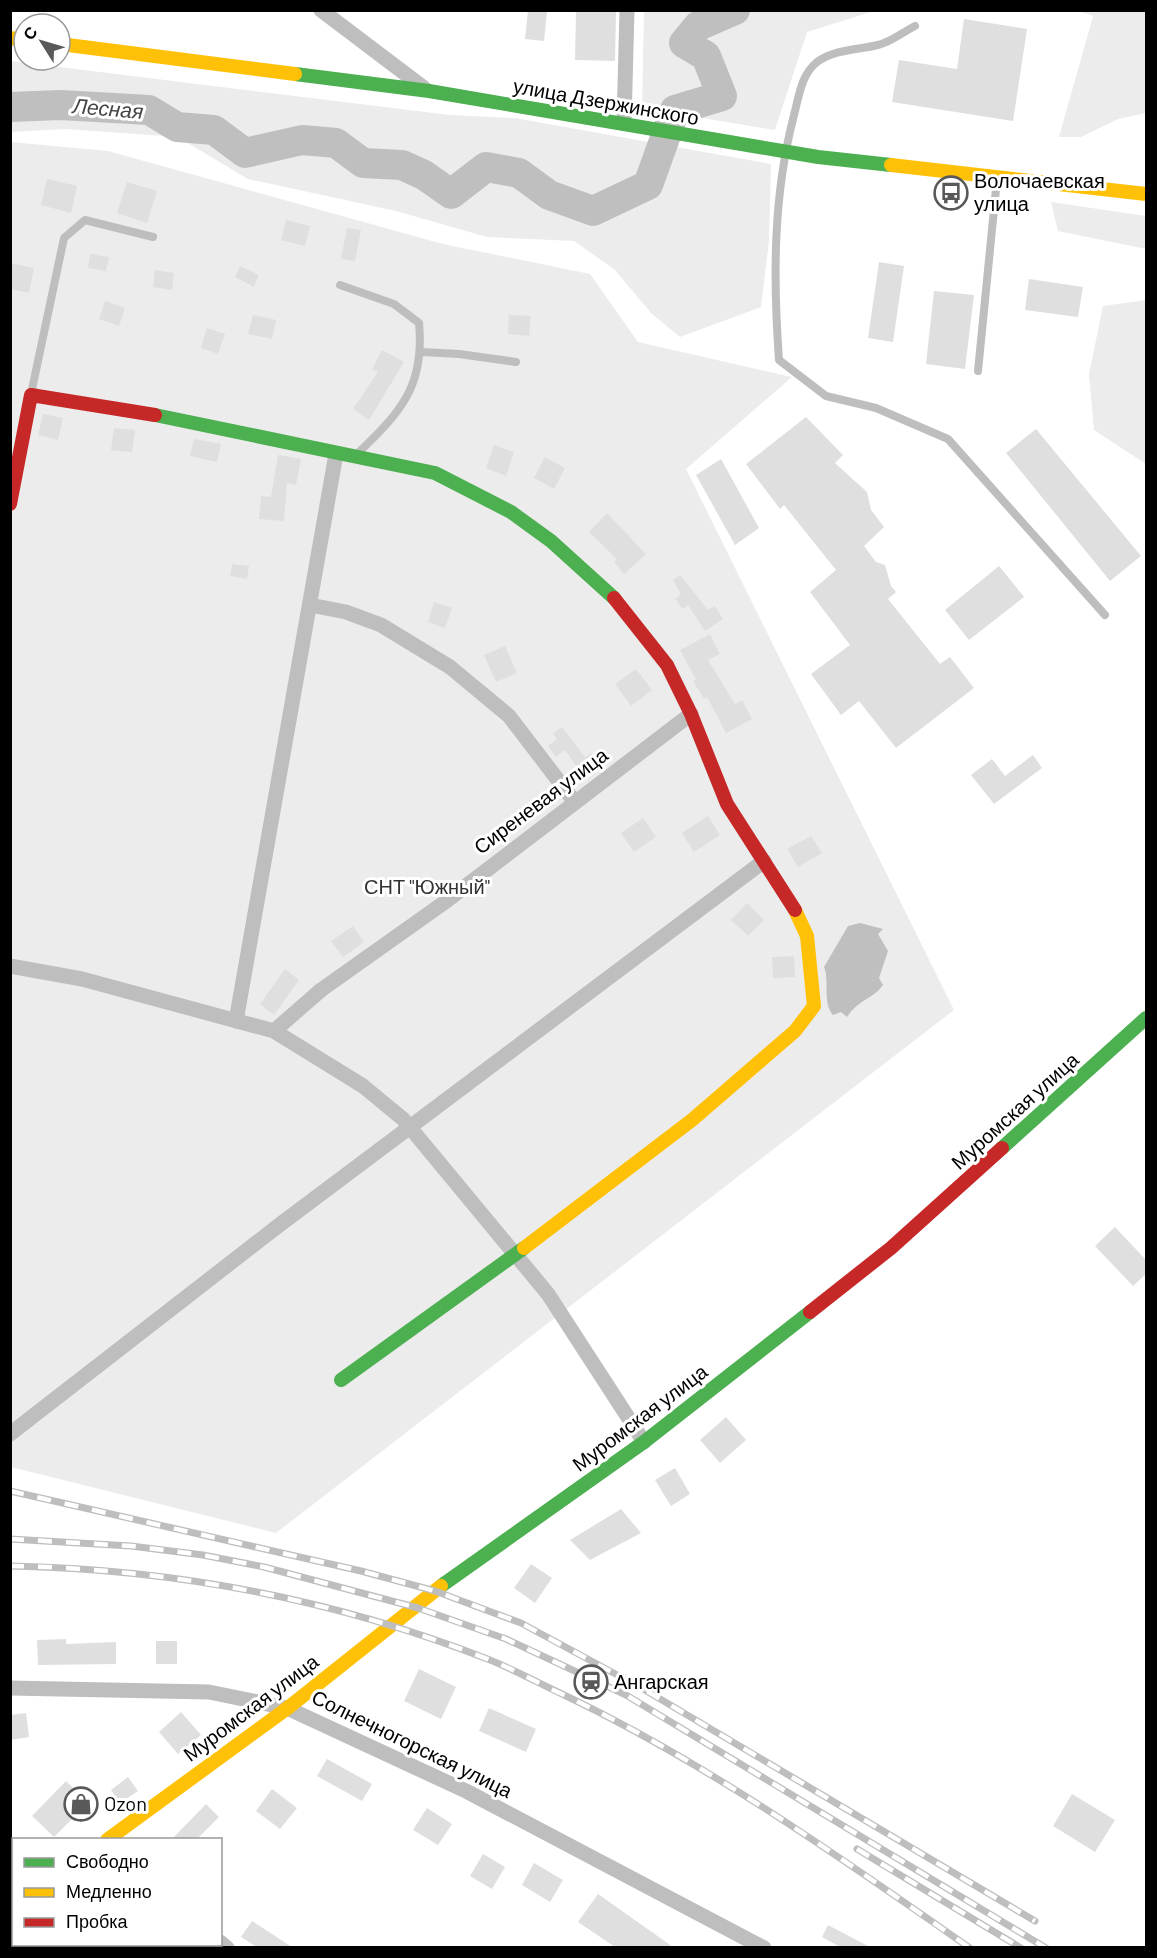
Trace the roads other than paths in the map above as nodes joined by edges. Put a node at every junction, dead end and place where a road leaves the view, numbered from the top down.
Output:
1 (321, 10) edge
2 (627, 10) edge
3 (915, 26) dead end
4 (72, 46) edge
5 (429, 91) junction
6 (624, 123) junction
7 (784, 152) junction
8 (997, 177) junction
9 (1146, 194) edge
10 (153, 237) dead end
11 (340, 285) dead end
12 (422, 352) junction
13 (516, 363) dead end
14 (978, 370) dead end
15 (31, 395) junction
16 (336, 454) junction
17 (354, 457) junction
18 (10, 504) edge
19 (310, 605) junction
20 (1105, 615) dead end
21 (691, 714) junction
22 (574, 801) junction
23 (765, 861) junction
24 (10, 966) edge
25 (1146, 1018) edge
26 (236, 1020) junction
27 (274, 1031) junction
28 (409, 1127) junction
29 (516, 1254) junction
30 (341, 1380) dead end
31 (10, 1434) edge
32 (644, 1443) junction
33 (10, 1688) edge
34 (287, 1708) junction
35 (108, 1838) edge
36 (764, 1947) edge

1 - 5 street
2 - 6 street
3 - 7 lane
4 - 5 main road, улица Дзержинского
5 - 6 main road, улица Дзержинского
6 - 7 main road, улица Дзержинского
7 - 8 main road, улица Дзержинского
7 - 20 lane
8 - 9 main road, улица Дзержинского
8 - 14 lane
10 - 15 lane
11 - 12 lane
12 - 13 lane
12 - 17 lane
15 - 16 main road
15 - 18 main road
16 - 17 main road
16 - 19 street
17 - 21 main road
19 - 22 street
19 - 26 street
21 - 22 street, Сиреневая улица
21 - 23 main road
22 - 27 street, Сиреневая улица
23 - 28 street
23 - 29 main road
24 - 26 street
25 - 32 main road, Муромская улица
26 - 27 street
27 - 28 street
28 - 29 street
28 - 31 street
29 - 30 main road
29 - 32 street
32 - 34 main road, Муромская улица
33 - 34 street, Солнечногорская улица
34 - 35 main road, Муромская улица
34 - 36 street, Солнечногорская улица

